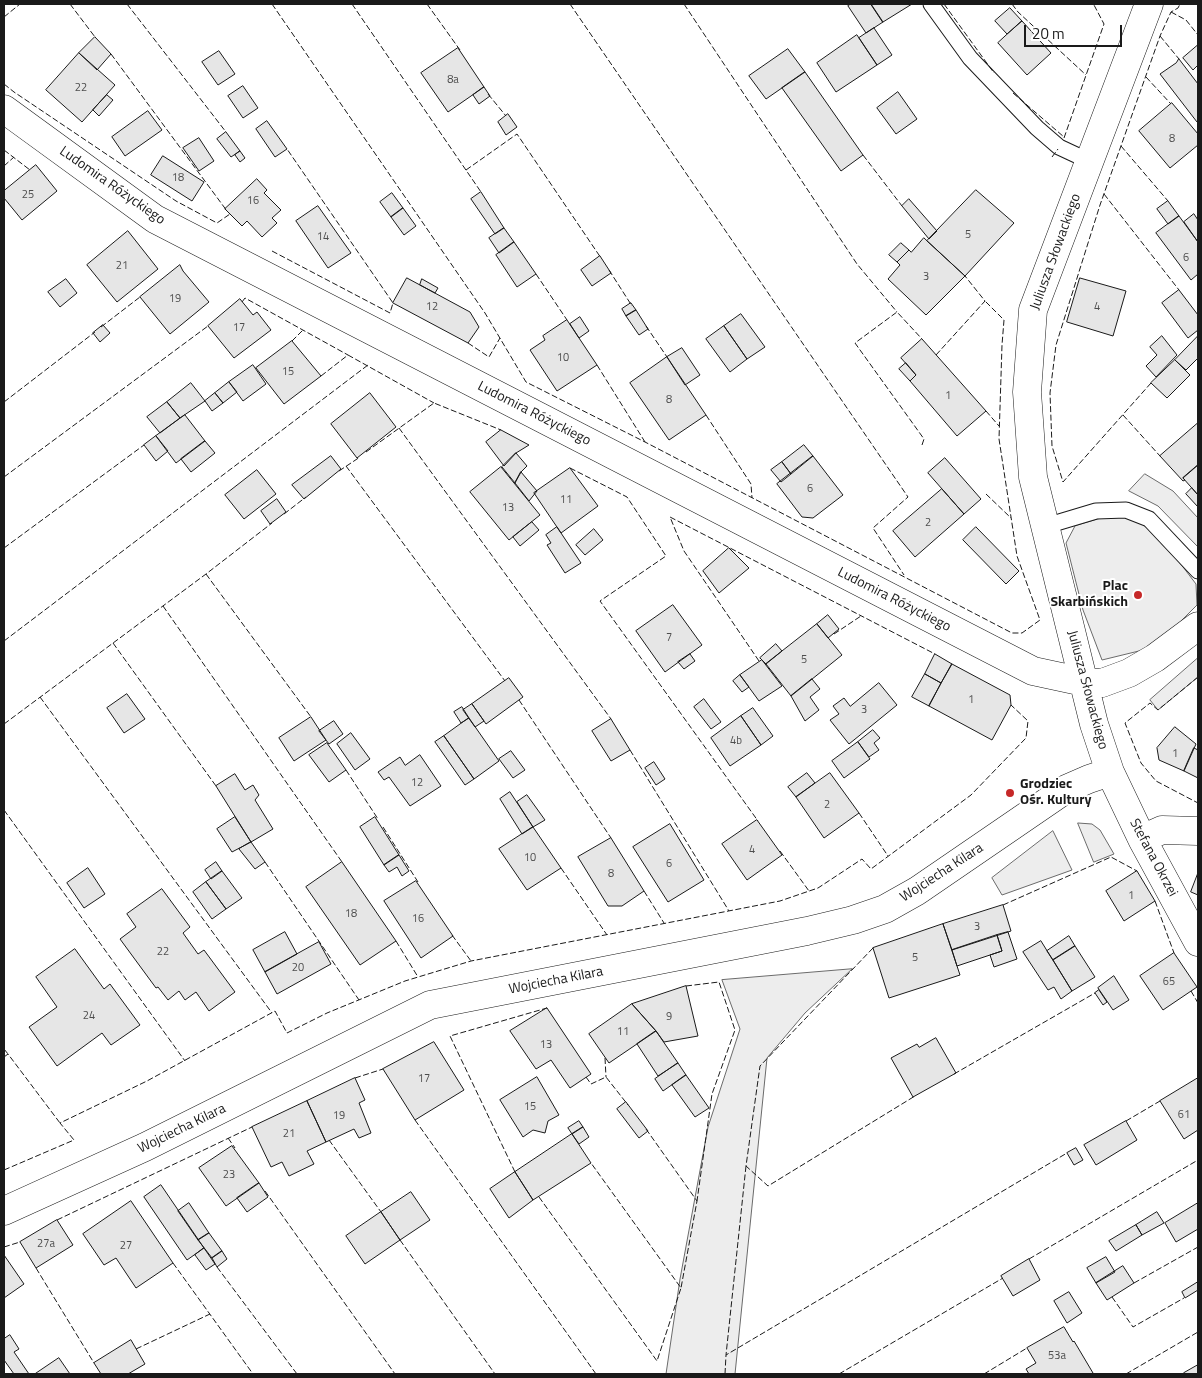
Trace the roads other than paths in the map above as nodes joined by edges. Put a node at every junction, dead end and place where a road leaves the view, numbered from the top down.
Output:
1 (931, 4) edge
2 (1149, 4) edge
3 (4, 109) edge
4 (1089, 161) junction
5 (1046, 526) junction
6 (1198, 571) edge
7 (1198, 626) edge
8 (1084, 682) junction
9 (1110, 772) junction
10 (1198, 831) edge
11 (1142, 839) junction
12 (1198, 942) edge
13 (4, 1211) edge

1 - 4 lane
2 - 4 street, Juliusza Słowackiego
3 - 8 street, Ludomira Różyckiego
4 - 5 street, Juliusza Słowackiego
5 - 6 lane
5 - 8 street, Juliusza Słowackiego
7 - 8 street, Ludomira Różyckiego
8 - 9 street, Juliusza Słowackiego
9 - 11 street, Stefana Okrzei
9 - 13 street, Wojciecha Kilara
10 - 11 street
11 - 12 street, Stefana Okrzei

